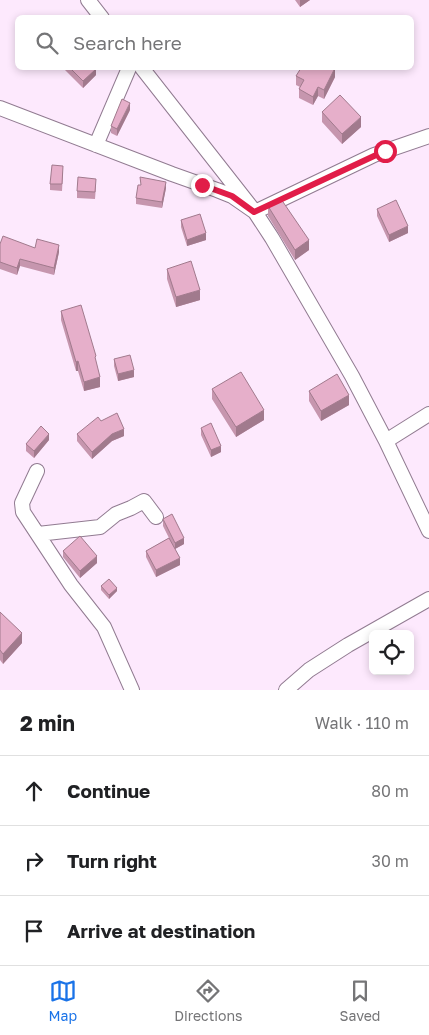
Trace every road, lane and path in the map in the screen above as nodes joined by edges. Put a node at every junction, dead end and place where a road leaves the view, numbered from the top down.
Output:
1 (88, 0) edge
2 (100, 15) edge
3 (128, 70) edge
4 (144, 70) edge
5 (0, 108) edge
6 (429, 136) edge
7 (96, 145) junction
8 (254, 212) junction
9 (429, 414) edge
10 (386, 442) junction
11 (37, 471) dead end
12 (156, 517) dead end
13 (429, 530) edge
14 (38, 534) junction
15 (429, 599) edge
16 (132, 690) edge
17 (286, 690) edge

1 - 2 street
3 - 7 street
4 - 8 street
5 - 7 street
6 - 8 street
7 - 8 street
8 - 10 street
9 - 10 street
10 - 13 street
11 - 14 street
12 - 14 street
14 - 16 street
15 - 17 street

